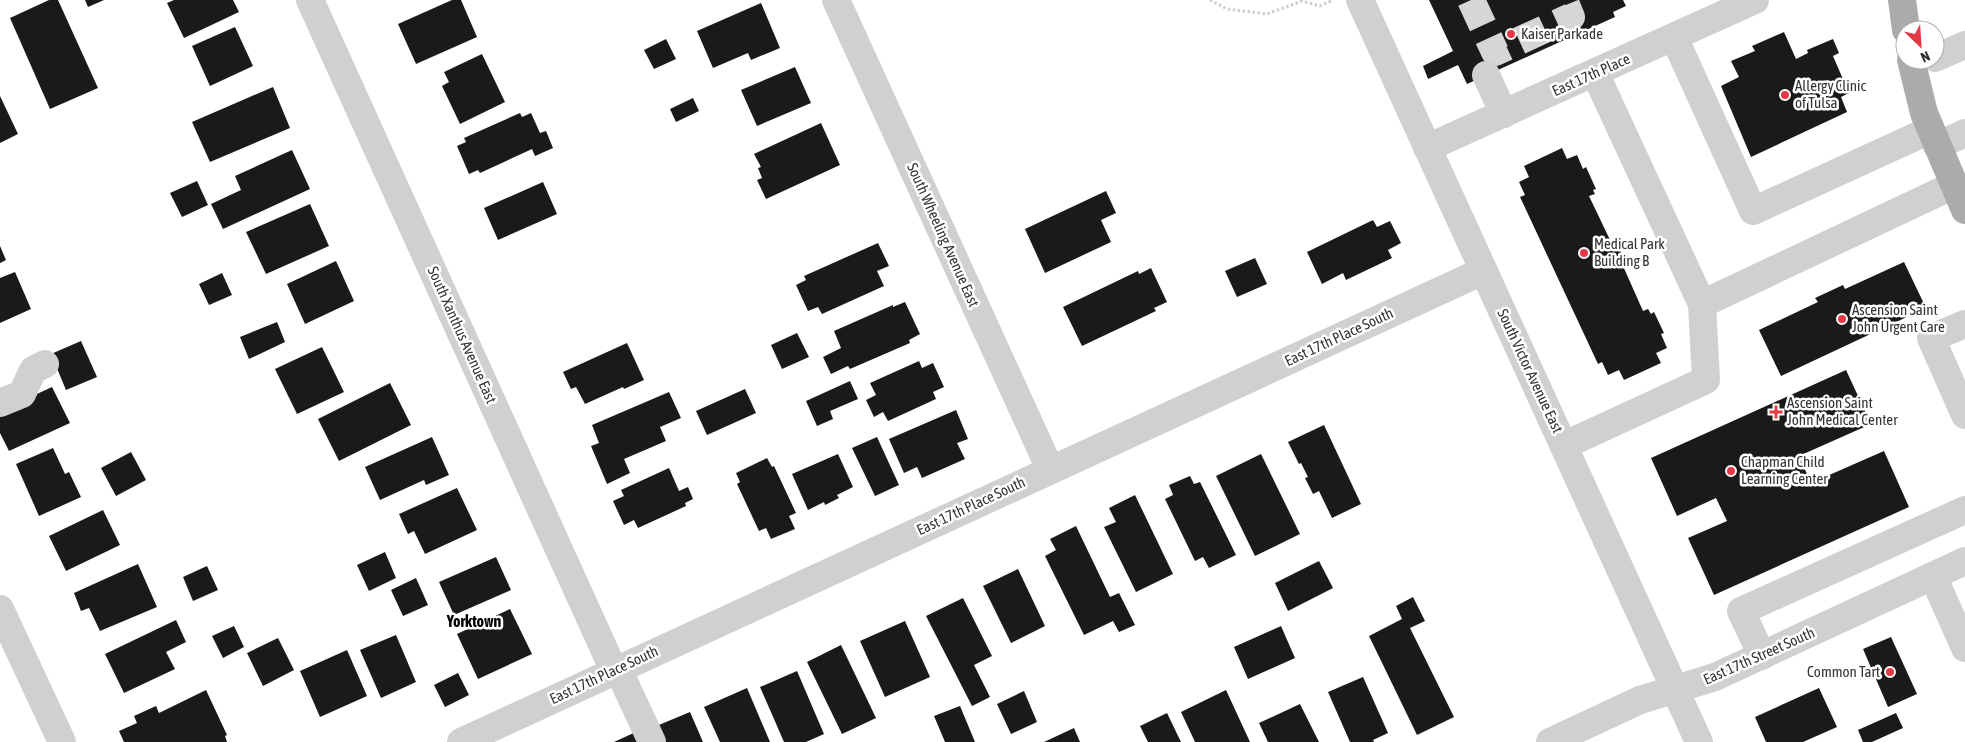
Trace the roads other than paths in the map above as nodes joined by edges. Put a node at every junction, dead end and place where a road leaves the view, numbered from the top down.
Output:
1 (310, 0) edge
2 (836, 0) edge
3 (1360, 0) edge
4 (1902, 0) edge
5 (1744, 2) edge
6 (1905, 20) edge
7 (1674, 37) junction
8 (1965, 45) edge
9 (1945, 53) edge
10 (1922, 70) edge
11 (1596, 73) junction
12 (1486, 75) dead end
13 (1504, 114) junction
14 (1965, 133) edge
15 (1933, 138) junction
16 (1427, 148) junction
17 (1954, 185) junction
18 (1965, 210) edge
19 (1483, 271) junction
20 (1702, 304) junction
21 (1965, 324) edge
22 (46, 364) dead end
23 (0, 404) edge
24 (1965, 415) edge
25 (1564, 445) junction
26 (1050, 469) junction
27 (1965, 510) edge
28 (1965, 561) edge
29 (1933, 576) junction
30 (0, 609) edge
31 (1965, 648) edge
32 (1762, 656) junction
33 (616, 670) junction
34 (1675, 690) junction
35 (62, 742) edge
36 (461, 742) edge
37 (652, 742) edge
38 (1550, 742) edge
39 (1699, 742) edge

1 - 33 street, South Xanthus Avenue East
2 - 26 street, South Wheeling Avenue East
3 - 16 street, South Victor Avenue East
4 - 6 main road
5 - 7 street, East 17th Place
7 - 11 street, East 17th Place
7 - 15 street
8 - 9 street
10 - 15 main road
11 - 13 street, East 17th Place
11 - 20 street
12 - 13 street
13 - 16 street, East 17th Place
14 - 15 street
15 - 17 main road
16 - 19 street, South Victor Avenue East
17 - 18 main road
17 - 20 street
19 - 25 street, South Victor Avenue East
19 - 26 street, East 17th Place South
20 - 25 street
21 - 24 street
22 - 23 street
25 - 34 street, South Victor Avenue East
26 - 33 street, East 17th Place South
27 - 32 street
28 - 29 street, East 17th Street South
29 - 31 street
29 - 32 street, East 17th Street South
30 - 35 street
32 - 34 street, East 17th Street South
33 - 36 street, East 17th Place South
33 - 37 street, South Xanthus Avenue East
34 - 38 street, East 17th Street South
34 - 39 street, South Victor Avenue East

